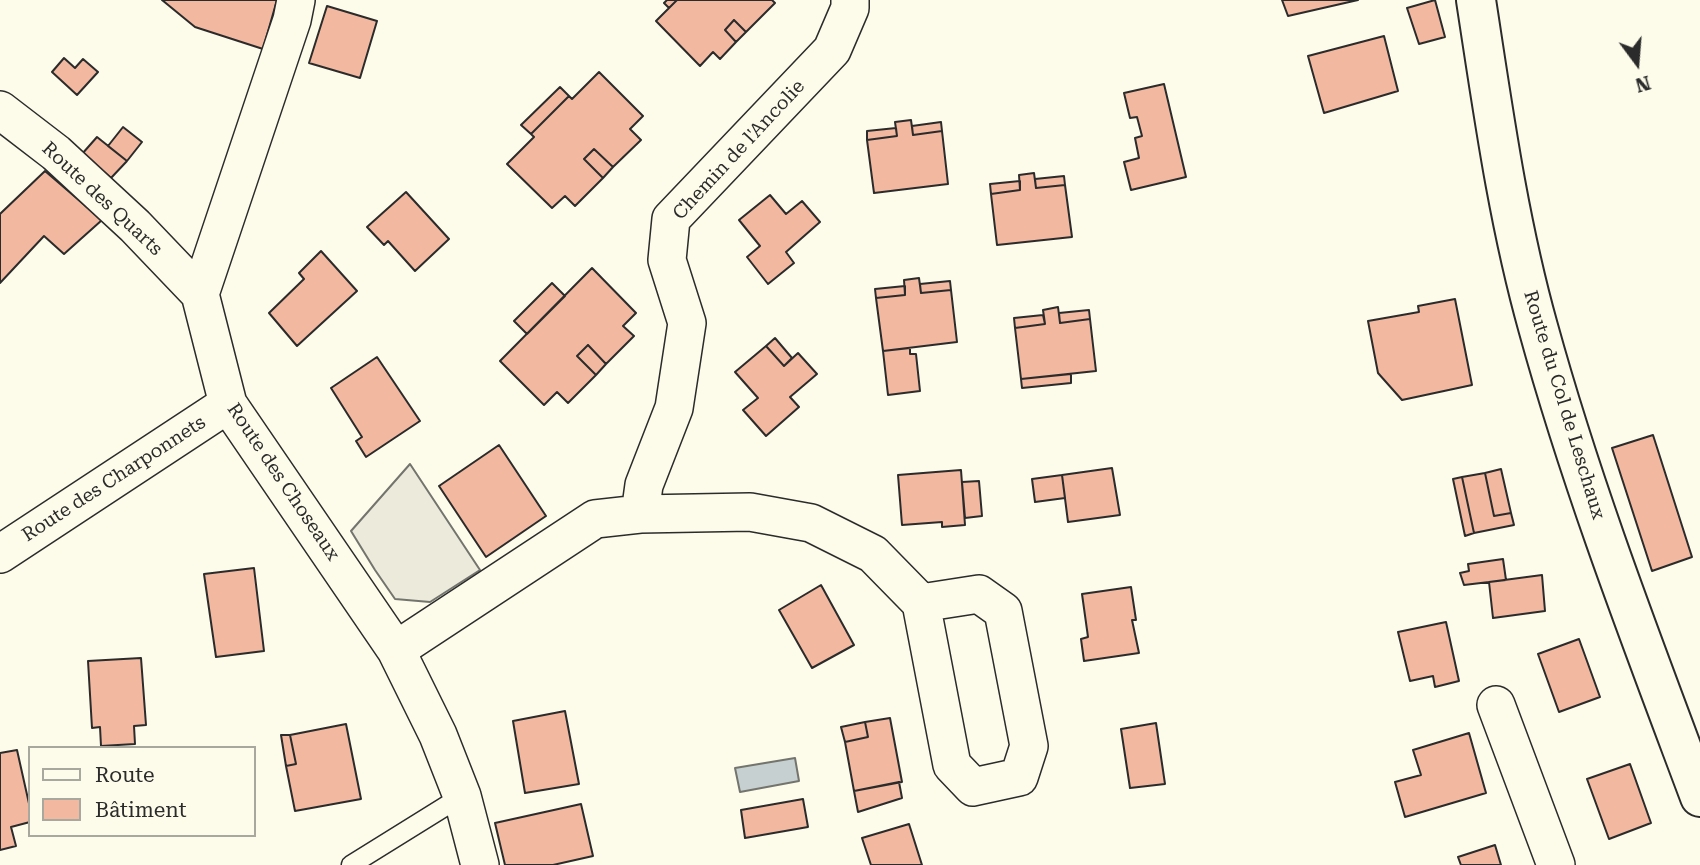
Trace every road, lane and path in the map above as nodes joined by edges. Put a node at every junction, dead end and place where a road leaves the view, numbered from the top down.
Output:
1 (296, 0) edge
2 (849, 0) edge
3 (1476, 0) edge
4 (0, 110) edge
5 (200, 294) junction
6 (228, 404) junction
7 (640, 514) junction
8 (0, 554) edge
9 (921, 603) junction
10 (396, 650) junction
11 (1496, 705) dead end
12 (462, 796) junction
13 (1700, 797) edge
14 (351, 865) edge
15 (480, 865) edge
16 (1556, 865) edge

1 - 5 street
2 - 7 street, Chemin de l'Ancolie
3 - 13 main road, Route du Col de Leschaux
4 - 5 street, Route des Quarts
5 - 6 street, Route des Choseaux
6 - 8 street, Route des Charponnets
6 - 10 street, Route des Choseaux
7 - 9 street
7 - 10 street
9 - 9 street
10 - 12 street, Route des Choseaux
11 - 16 street
12 - 14 lane
12 - 15 street, Route des Choseaux

